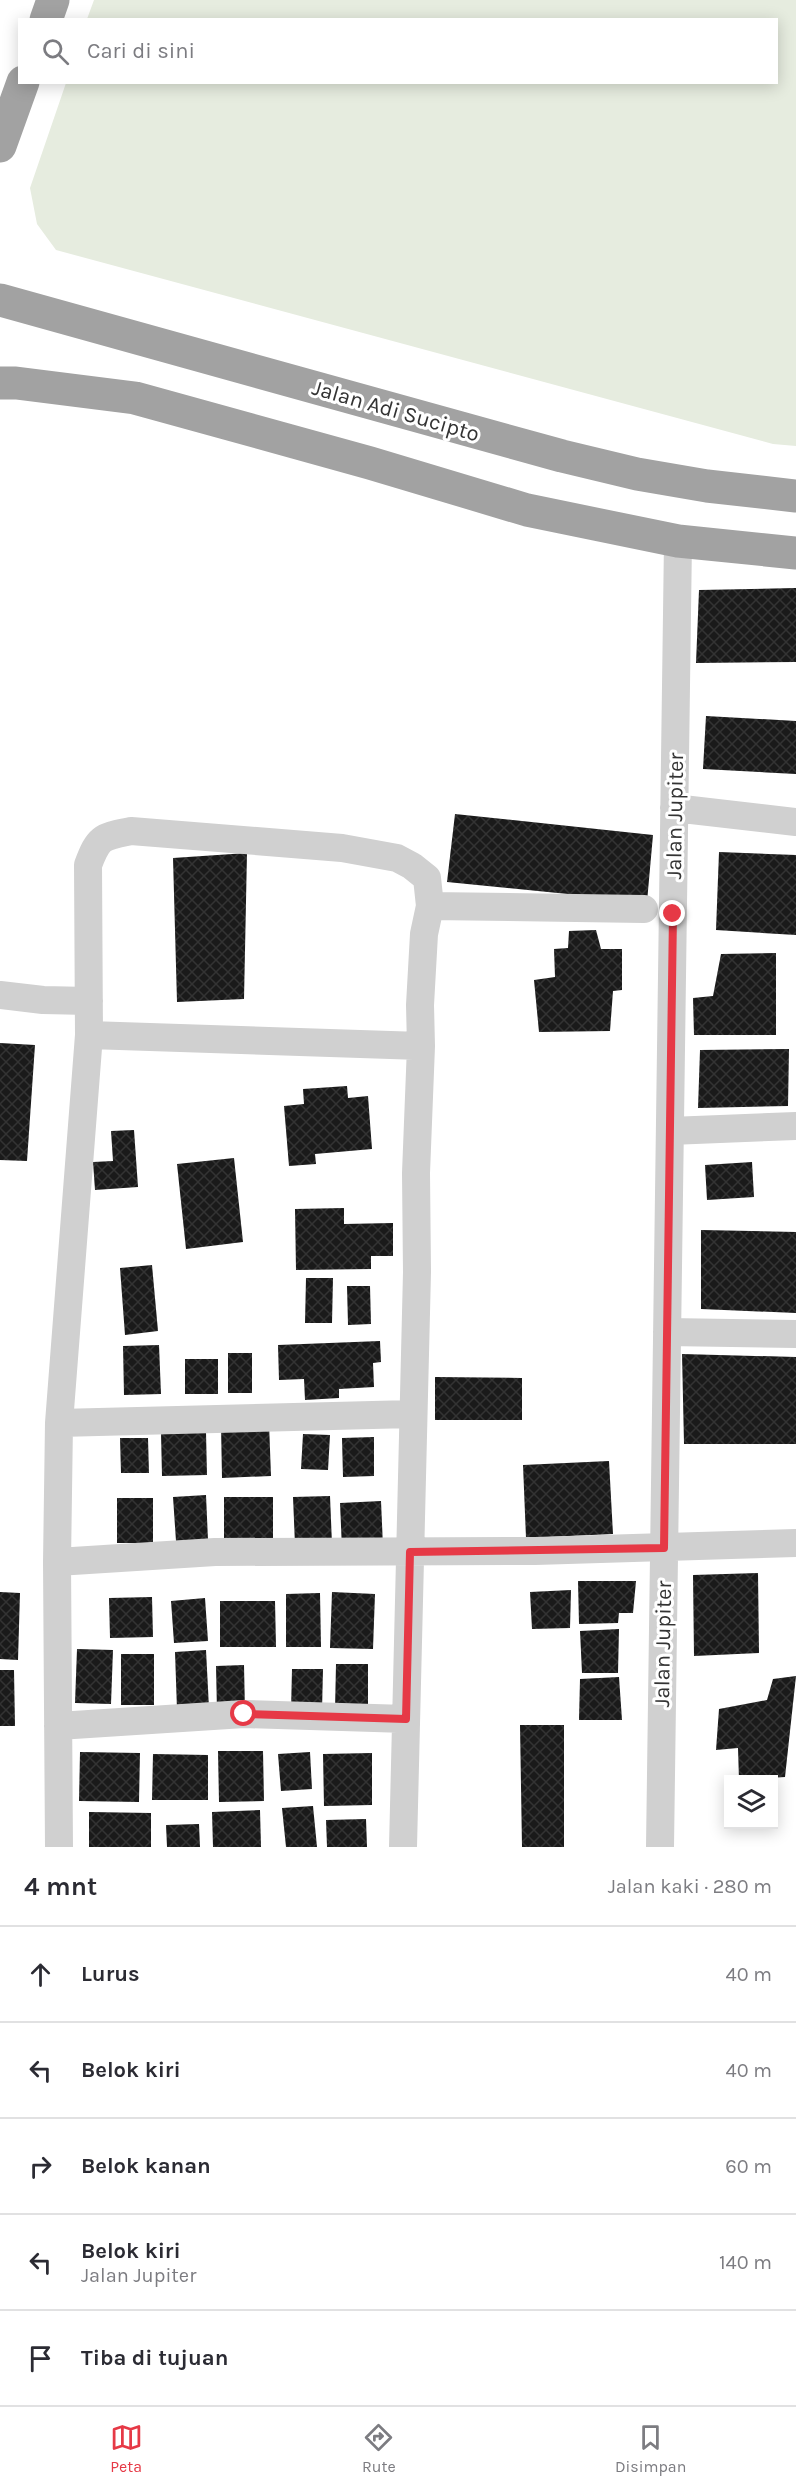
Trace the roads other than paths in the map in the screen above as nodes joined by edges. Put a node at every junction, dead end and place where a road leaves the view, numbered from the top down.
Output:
1 (52, 0) edge
2 (46, 18) edge
3 (22, 84) edge
4 (0, 146) edge
5 (0, 300) edge
6 (0, 383) edge
7 (796, 496) edge
8 (678, 541) junction
9 (796, 553) edge
10 (674, 808) junction
11 (796, 822) edge
12 (430, 906) junction
13 (644, 909) dead end
14 (0, 995) edge
15 (89, 1001) junction
16 (89, 1035) junction
17 (421, 1046) junction
18 (796, 1126) edge
19 (670, 1131) junction
20 (667, 1332) junction
21 (796, 1334) edge
22 (412, 1414) junction
23 (59, 1423) junction
24 (796, 1543) edge
25 (664, 1548) junction
26 (410, 1552) junction
27 (57, 1562) junction
28 (406, 1719) junction
29 (58, 1726) junction
30 (59, 1847) edge
31 (403, 1847) edge
32 (660, 1847) edge

1 - 2 highway
3 - 4 highway
5 - 7 highway, Jalan Adi Sucipto
6 - 8 highway
8 - 9 highway
8 - 10 street, Jalan Jupiter
10 - 11 street
10 - 19 street, Jalan Jupiter
12 - 13 street
12 - 15 street
12 - 17 street
14 - 15 street
15 - 16 street
16 - 17 street
16 - 23 street
17 - 22 street
18 - 19 street
19 - 20 street, Jalan Jupiter
20 - 21 street
20 - 25 street, Jalan Jupiter
22 - 23 street
22 - 26 street
23 - 27 street
24 - 25 street
25 - 26 street
25 - 32 street, Jalan Jupiter
26 - 27 street
26 - 28 street
27 - 29 street
28 - 29 street
28 - 31 street
29 - 30 street

